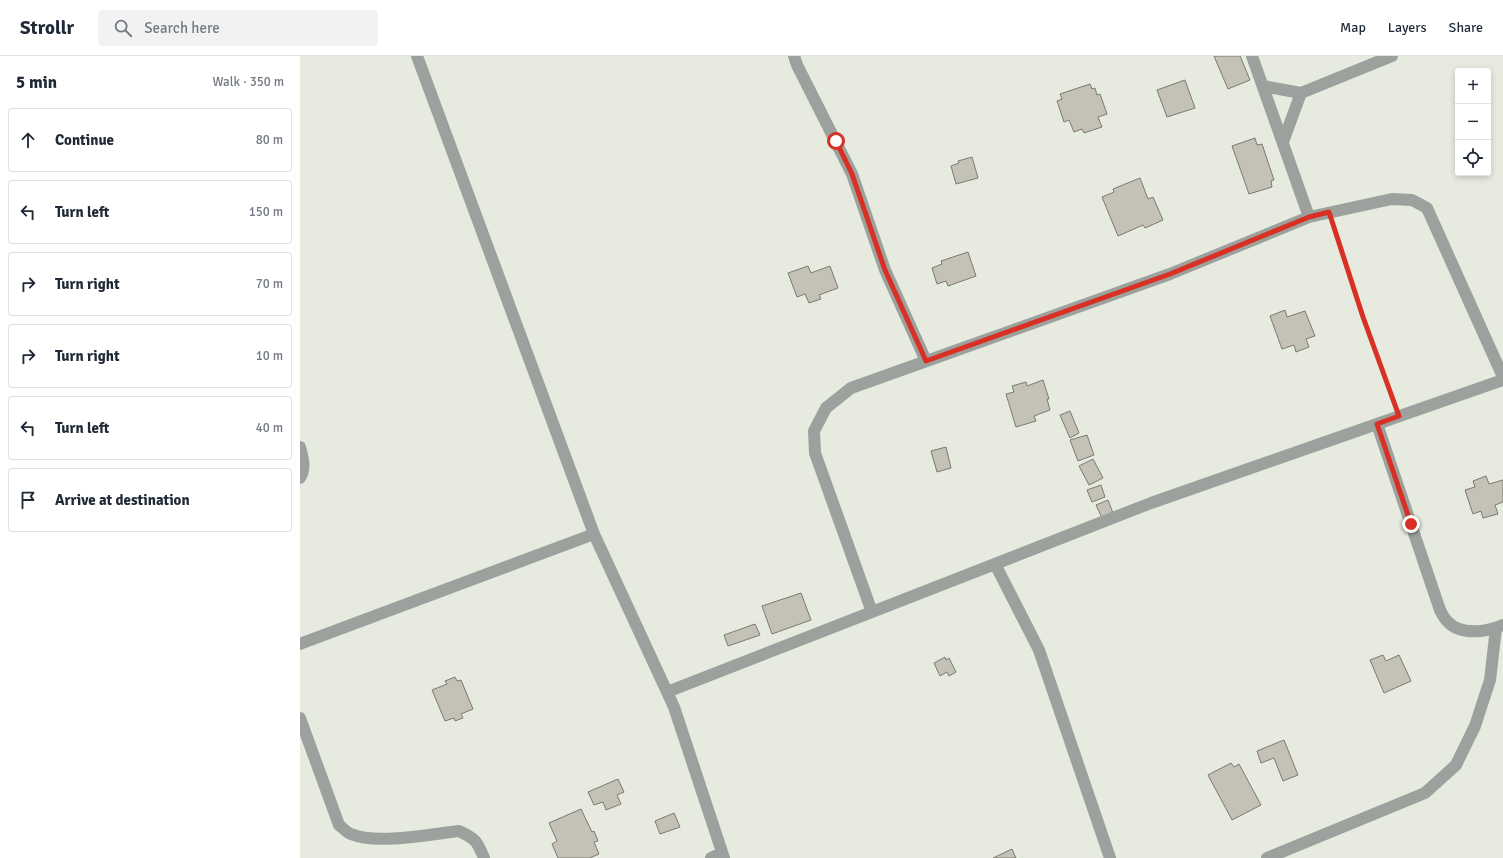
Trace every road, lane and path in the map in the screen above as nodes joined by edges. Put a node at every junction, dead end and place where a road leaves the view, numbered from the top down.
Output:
1 (417, 56) edge
2 (794, 56) edge
3 (1252, 56) edge
4 (1392, 56) edge
5 (1263, 86) junction
6 (1302, 93) junction
7 (1283, 142) junction
8 (1329, 212) junction
9 (1309, 217) junction
10 (926, 361) junction
11 (1503, 379) edge
12 (1399, 416) junction
13 (1377, 424) junction
14 (300, 447) edge
15 (300, 478) edge
16 (594, 534) junction
17 (995, 564) junction
18 (872, 612) junction
19 (1499, 627) edge
20 (300, 644) edge
21 (667, 692) junction
22 (300, 718) edge
23 (719, 856) edge
24 (484, 858) edge
25 (1110, 858) edge
26 (1267, 858) edge

1 - 16 street
2 - 10 street
3 - 5 street
4 - 6 street
5 - 6 street
5 - 7 street
6 - 7 street
7 - 9 street
8 - 9 street
8 - 11 street
8 - 12 path
9 - 10 street
10 - 18 street
11 - 12 street
12 - 13 street
13 - 17 street
13 - 19 street
14 - 15 street
16 - 20 street
16 - 21 street
17 - 18 street
17 - 25 street
18 - 21 street
19 - 26 street
21 - 23 street
22 - 24 street

